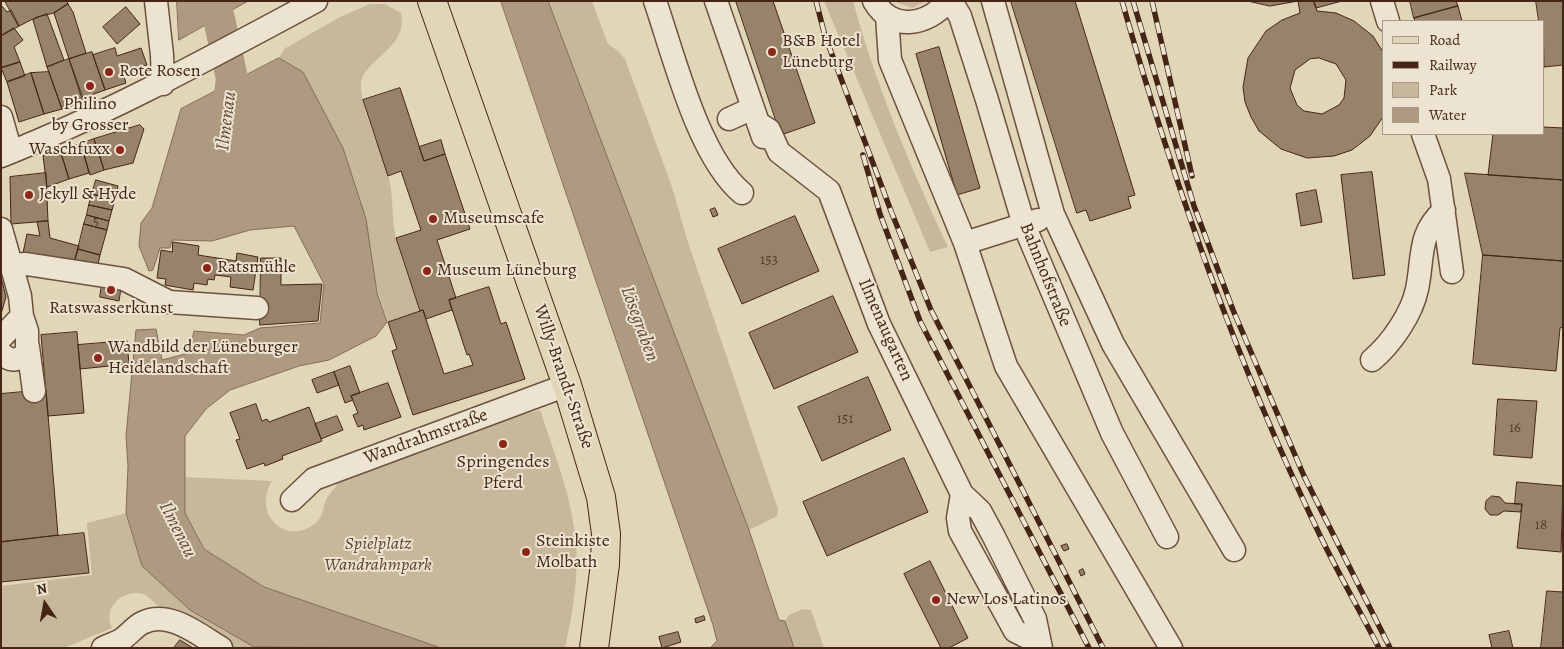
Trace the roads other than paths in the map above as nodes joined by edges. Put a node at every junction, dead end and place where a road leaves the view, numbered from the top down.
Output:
1 (156, 1) edge
2 (316, 1) edge
3 (432, 1) edge
4 (655, 1) edge
5 (716, 1) edge
6 (948, 1) edge
7 (951, 1) edge
8 (993, 1) edge
9 (1382, 1) edge
10 (881, 9) edge
11 (1388, 20) edge
12 (170, 79) junction
13 (1, 118) edge
14 (729, 119) dead end
15 (758, 123) junction
16 (1423, 135) edge
17 (6, 154) edge
18 (742, 193) dead end
19 (1444, 210) junction
20 (1053, 214) junction
21 (1024, 225) junction
22 (1, 230) edge
23 (965, 243) junction
24 (10, 265) junction
25 (1452, 272) dead end
26 (257, 308) dead end
27 (22, 316) junction
28 (2, 340) edge
29 (28, 347) junction
30 (1372, 360) dead end
31 (567, 385) junction
32 (34, 391) dead end
33 (292, 500) dead end
34 (1167, 537) dead end
35 (1234, 550) dead end
36 (1040, 646) edge
37 (103, 648) edge
38 (221, 648) edge
39 (594, 648) edge
40 (1171, 648) edge

1 - 12 street
2 - 12 street
3 - 31 main road, Willy-Brandt-Straße
4 - 18 street
5 - 15 street
6 - 10 street
7 - 21 street, Bahnhofstraße
8 - 20 street
9 - 11 street
10 - 23 street
12 - 17 street
13 - 17 street
14 - 15 street
15 - 36 street, Ilmenaugarten
16 - 19 street
19 - 25 street
19 - 30 street
20 - 21 street
20 - 35 street
21 - 23 street
21 - 34 street, Bahnhofstraße
22 - 24 street
23 - 40 street
24 - 26 street
24 - 27 street
27 - 28 street
27 - 29 street
28 - 29 street
29 - 32 street
31 - 33 street, Wandrahmstraße
31 - 39 main road, Willy-Brandt-Straße
37 - 38 street

